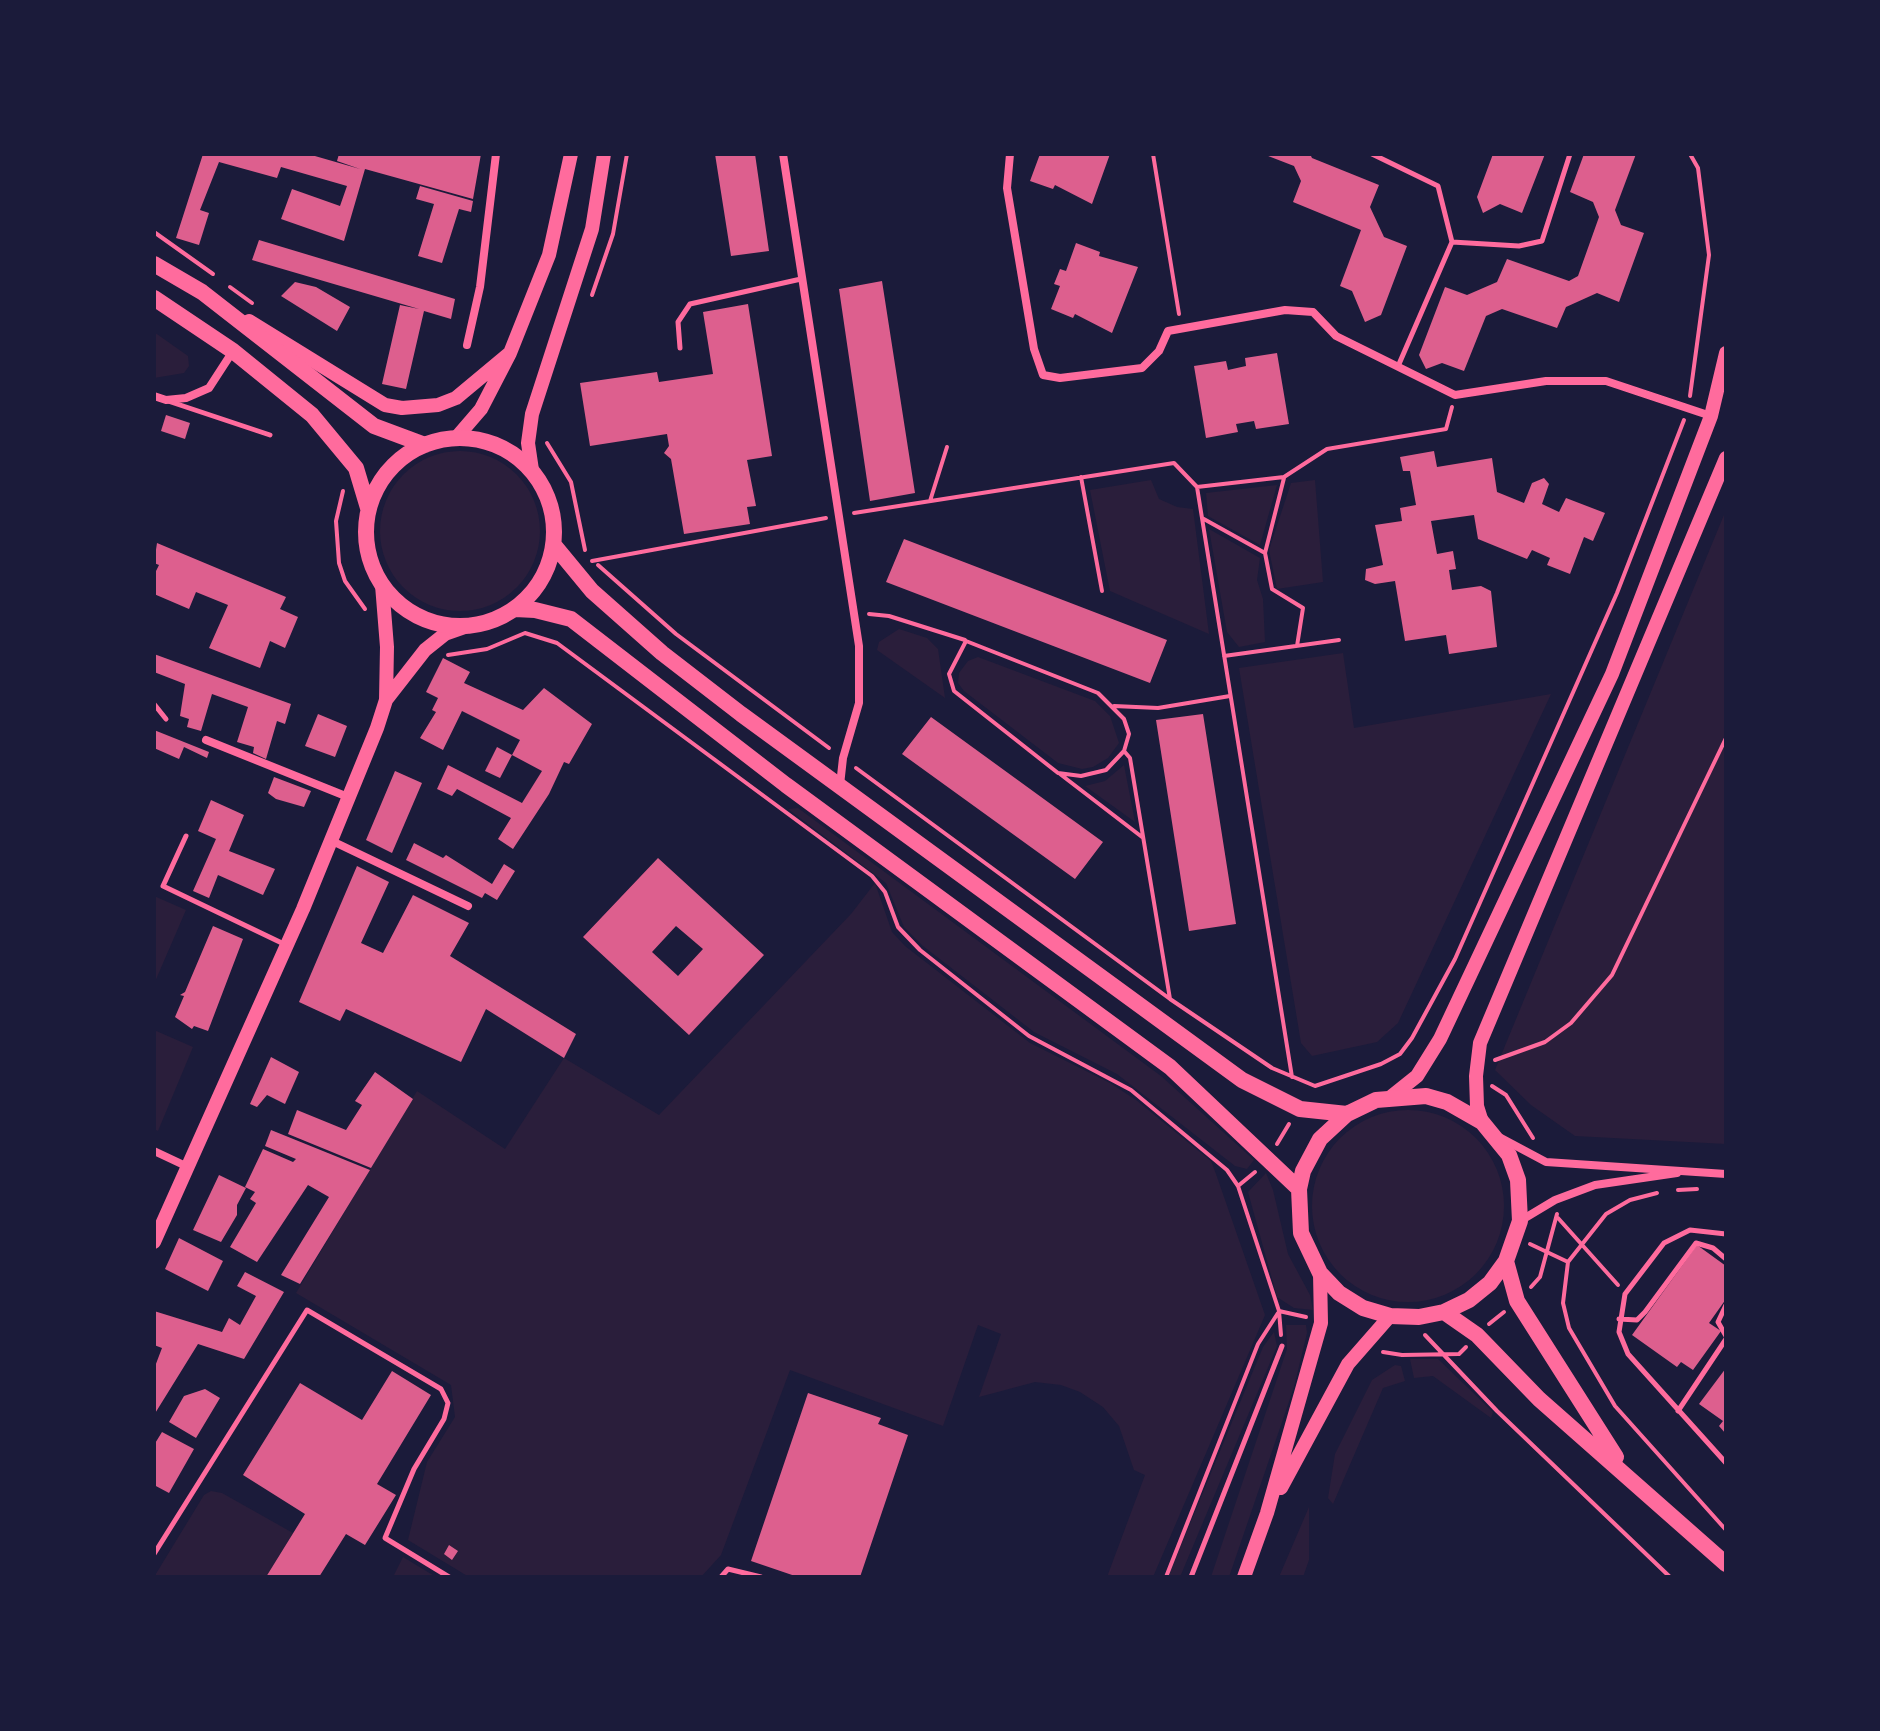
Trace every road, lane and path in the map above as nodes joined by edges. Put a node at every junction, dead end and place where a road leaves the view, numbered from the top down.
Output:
1 (496, 154) edge
2 (571, 154) edge
3 (604, 154) edge
4 (783, 154) edge
5 (1010, 154) edge
6 (1153, 154) edge
7 (1372, 154) edge
8 (1570, 154) edge
9 (1690, 154) edge
10 (1452, 242) junction
11 (154, 264) edge
12 (801, 279) junction
13 (202, 292) junction
14 (154, 298) edge
15 (1181, 329) junction
16 (467, 345) dead end
17 (680, 348) dead end
18 (233, 351) junction
19 (510, 353) junction
20 (1726, 353) edge
21 (1399, 364) junction
22 (1455, 395) junction
23 (154, 396) edge
24 (166, 400) junction
25 (1688, 408) junction
26 (1711, 416) junction
27 (544, 433) dead end
28 (270, 435) dead end
29 (456, 438) junction
30 (425, 445) junction
31 (947, 447) dead end
32 (1726, 458) edge
33 (532, 470) junction
34 (1081, 477) junction
35 (1284, 477) junction
36 (1197, 487) junction
37 (930, 501) junction
38 (368, 509) junction
39 (839, 516) junction
40 (1202, 518) junction
41 (554, 545) junction
42 (1265, 553) junction
43 (592, 561) junction
44 (382, 585) junction
45 (1102, 591) dead end
46 (515, 609) junction
47 (855, 612) junction
48 (465, 627) junction
49 (1339, 640) dead end
50 (966, 641) junction
51 (1297, 646) junction
52 (425, 650) junction
53 (1224, 656) junction
54 (1230, 696) junction
55 (386, 700) junction
56 (154, 704) edge
57 (1114, 706) junction
58 (166, 719) dead end
59 (1726, 738) edge
60 (206, 740) dead end
61 (1124, 751) junction
62 (843, 758) junction
63 (1058, 773) junction
64 (839, 787) junction
65 (348, 797) junction
66 (186, 836) dead end
67 (1143, 838) junction
68 (330, 840) junction
69 (468, 906) dead end
70 (287, 946) junction
71 (1170, 999) junction
72 (1400, 1054) junction
73 (1426, 1062) junction
74 (1485, 1062) dead end
75 (1476, 1076) junction
76 (1292, 1078) junction
77 (1315, 1086) junction
78 (1392, 1096) junction
79 (1300, 1109) junction
80 (1347, 1114) junction
81 (1488, 1128) junction
82 (154, 1151) edge
83 (1270, 1159) junction
84 (1546, 1162) junction
85 (188, 1167) junction
86 (1702, 1171) junction
87 (1726, 1174) edge
88 (1238, 1186) junction
89 (1299, 1189) junction
90 (1711, 1189) dead end
91 (1555, 1200) junction
92 (1558, 1218) junction
93 (1518, 1230) junction
94 (1726, 1234) edge
95 (154, 1242) edge
96 (1581, 1243) junction
97 (1548, 1252) junction
98 (1726, 1259) edge
99 (1506, 1261) junction
100 (1568, 1262) junction
101 (1320, 1273) junction
102 (1625, 1294) junction
103 (1517, 1301) junction
104 (1726, 1305) edge
105 (1279, 1311) junction
106 (1444, 1312) junction
107 (1390, 1316) junction
108 (1419, 1317) junction
109 (1619, 1319) junction
110 (1321, 1323) junction
111 (1477, 1335) junction
112 (1726, 1337) edge
113 (1364, 1343) junction
114 (1282, 1346) joint
115 (1443, 1355) junction
116 (1678, 1411) junction
117 (1726, 1463) edge
118 (1625, 1472) junction
119 (1267, 1513) junction
120 (1726, 1530) edge
121 (154, 1554) edge
122 (1726, 1564) edge
123 (449, 1577) edge
124 (721, 1577) edge
125 (761, 1577) edge
126 (1166, 1577) edge
127 (1191, 1577) edge
128 (1244, 1577) edge
129 (1670, 1577) edge

1 - 16 street
2 - 19 main road
3 - 33 main road
4 - 12 street
5 - 15 street
6 - 15 path
7 - 10 lane
8 - 10 lane
9 - 25 path
10 - 21 lane
11 - 13 main road
12 - 17 lane
12 - 39 street
13 - 19 main road
13 - 30 main road
14 - 18 main road
15 - 21 street
18 - 24 street
18 - 38 main road
19 - 29 main road
20 - 26 main road
21 - 22 street
22 - 25 street
22 - 35 path
23 - 24 street
24 - 28 lane
25 - 26 street
25 - 72 path
26 - 73 main road
27 - 43 path
29 - 30 main road
29 - 33 main road
30 - 38 main road
31 - 37 path
32 - 75 main road
33 - 41 main road
34 - 36 path
34 - 37 path
34 - 45 path
35 - 36 path
35 - 42 path
36 - 40 path
37 - 39 path
38 - 44 main road
39 - 43 path
39 - 47 street
40 - 42 path
40 - 53 path
41 - 46 main road
41 - 64 main road
42 - 51 path
43 - 62 path
44 - 48 main road
44 - 55 main road
46 - 48 main road
46 - 83 main road
47 - 50 path
47 - 62 street
48 - 52 main road
49 - 51 path
50 - 57 path
50 - 63 path
51 - 53 path
52 - 55 main road
52 - 88 path
53 - 54 path
54 - 57 path
54 - 76 path
55 - 65 main road
56 - 58 lane
57 - 61 path
59 - 74 path
60 - 65 street
61 - 63 path
61 - 67 path
62 - 64 street
62 - 71 path
63 - 67 path
64 - 79 main road
65 - 68 main road
66 - 70 lane
67 - 71 path
68 - 69 street
68 - 70 main road
70 - 85 main road
71 - 76 path
72 - 73 path
72 - 77 path
73 - 78 main road
75 - 81 main road
75 - 84 path
76 - 77 path
77 - 79 path
78 - 80 main road
78 - 81 main road
79 - 80 main road
79 - 83 path
80 - 89 main road
81 - 84 street
81 - 93 main road
82 - 85 street
83 - 88 path
83 - 89 main road
84 - 86 street
85 - 95 main road
86 - 87 street
86 - 91 street
88 - 105 path
89 - 101 main road
90 - 96 path
91 - 92 path
91 - 93 street
92 - 96 path
92 - 97 path
93 - 97 path
93 - 99 main road
94 - 102 lane
96 - 100 path
96 - 102 path
97 - 100 path
97 - 103 path
98 - 109 lane
99 - 103 main road
99 - 106 main road
100 - 120 path
101 - 107 main road
101 - 110 main road
102 - 109 lane
103 - 111 path
103 - 118 main road
104 - 112 lane
105 - 110 path
105 - 114 path
105 - 126 path
106 - 108 main road
106 - 111 main road
107 - 108 main road
107 - 113 main road
108 - 115 path
109 - 116 lane
110 - 119 main road
111 - 115 path
111 - 118 main road
112 - 116 lane
113 - 115 path
113 - 119 main road
114 - 127 lane
115 - 129 path
116 - 117 lane
118 - 122 main road
119 - 128 main road
121 - 123 lane
124 - 125 lane

